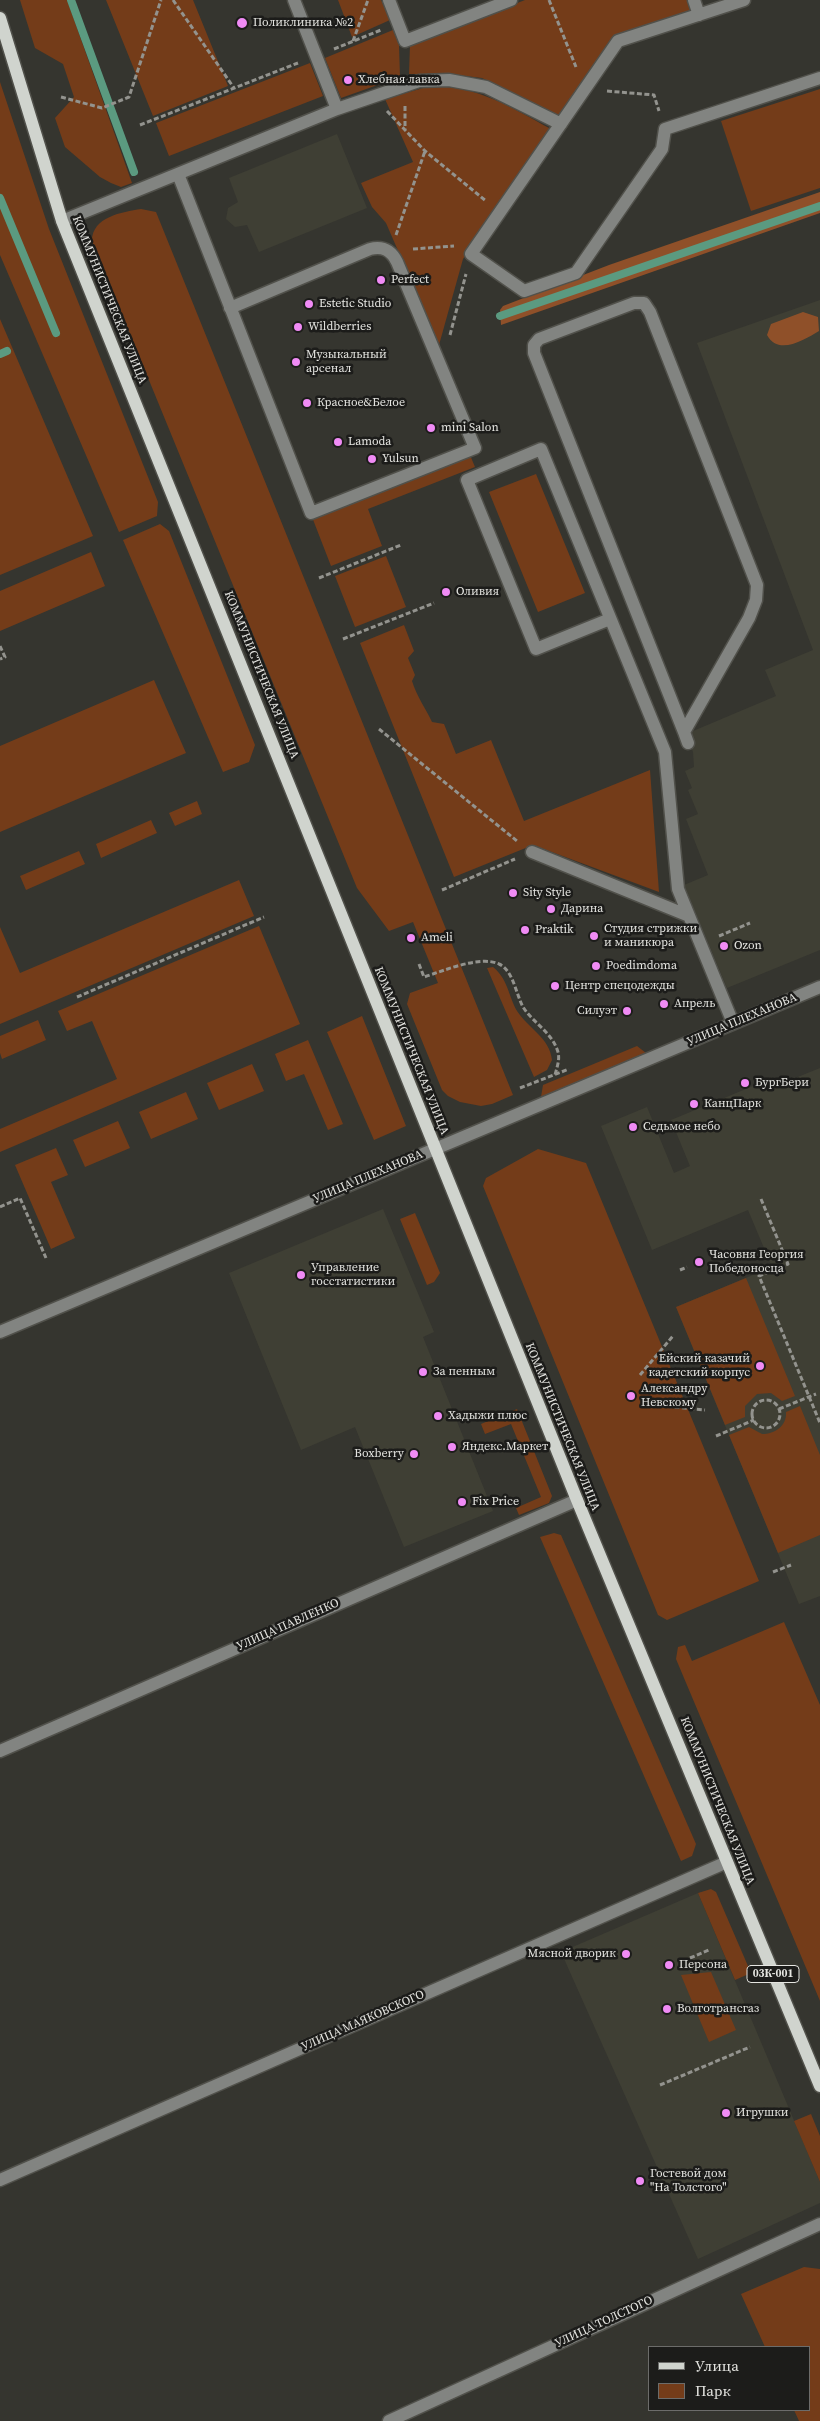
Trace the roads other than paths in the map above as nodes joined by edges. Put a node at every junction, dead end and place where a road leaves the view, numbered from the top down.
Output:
1 (294, 0) edge
2 (389, 0) edge
3 (511, 0) edge
4 (694, 0) edge
5 (744, 0) edge
6 (699, 15) junction
7 (0, 18) edge
8 (820, 78) edge
9 (337, 109) junction
10 (561, 124) junction
11 (178, 174) junction
12 (62, 221) junction
13 (230, 308) junction
14 (610, 619) junction
15 (686, 738) joint
16 (532, 852) road end
17 (689, 916) junction
18 (820, 987) edge
19 (733, 1023) junction
20 (435, 1148) junction
21 (0, 1332) edge
22 (577, 1500) junction
23 (0, 1751) edge
24 (727, 1862) junction
25 (820, 2086) edge
26 (0, 2180) edge
27 (820, 2224) edge
28 (389, 2421) edge

1 - 9 street
2 - 3 street
4 - 6 street
5 - 6 street
6 - 10 street
7 - 12 main road, КОММУНИСТИЧЕСКАЯ УЛИЦА
8 - 10 street
9 - 10 street
9 - 11 street
11 - 12 street
11 - 13 street
12 - 20 main road, КОММУНИСТИЧЕСКАЯ УЛИЦА
13 - 13 street
14 - 14 street
14 - 17 street
15 - 15 street
16 - 17 street
17 - 19 street
18 - 19 street, УЛИЦА ПЛЕХАНОВА
19 - 20 street, УЛИЦА ПЛЕХАНОВА
20 - 21 street, УЛИЦА ПЛЕХАНОВА
20 - 22 main road, КОММУНИСТИЧЕСКАЯ УЛИЦА
22 - 23 street, УЛИЦА ПАВЛЕНКО
22 - 24 main road, КОММУНИСТИЧЕСКАЯ УЛИЦА
24 - 25 main road, КОММУНИСТИЧЕСКАЯ УЛИЦА / 03К-001
24 - 26 street, УЛИЦА МАЯКОВСКОГО
27 - 28 street, УЛИЦА ТОЛСТОГО

